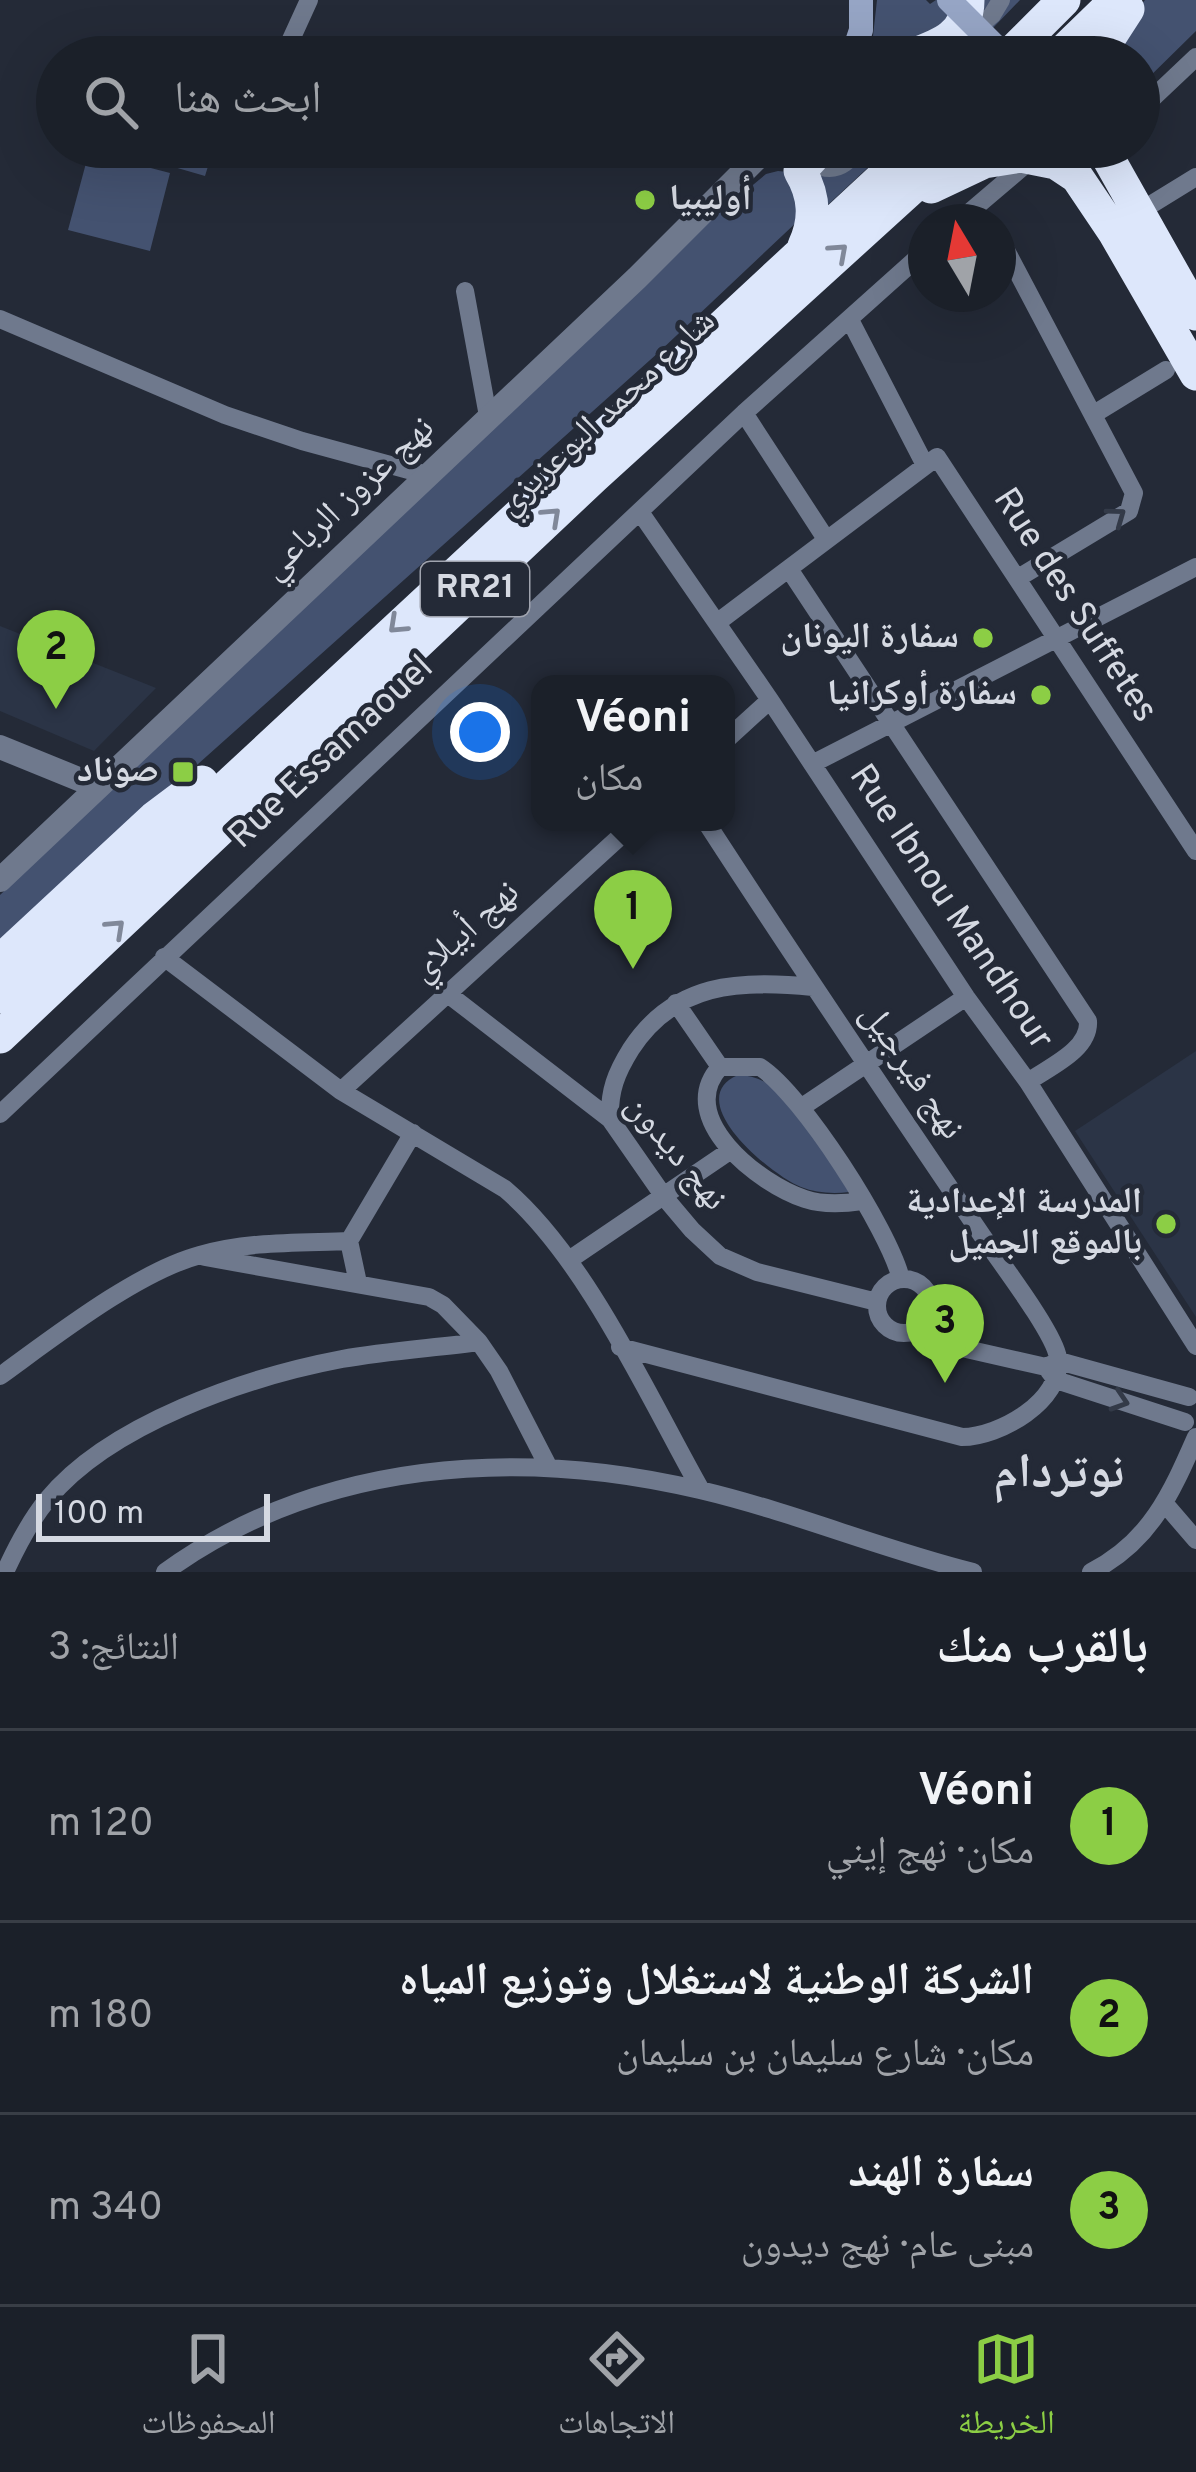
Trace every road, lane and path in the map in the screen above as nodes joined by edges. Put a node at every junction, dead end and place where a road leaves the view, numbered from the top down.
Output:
1 (861, 0) edge
2 (949, 0) edge
3 (968, 0) edge
4 (1001, 0) edge
5 (1064, 0) edge
6 (1115, 0) edge
7 (1137, 0) edge
8 (310, 1) edge
9 (293, 36) edge
10 (859, 36) edge
11 (951, 36) edge
12 (960, 36) edge
13 (986, 36) edge
14 (1028, 36) edge
15 (1078, 36) edge
16 (1109, 36) edge
17 (1196, 57) edge
18 (1160, 92) edge
19 (770, 168) edge
20 (791, 168) edge
21 (891, 168) edge
22 (947, 168) edge
23 (971, 168) edge
24 (1022, 168) edge
25 (1064, 168) edge
26 (1097, 168) edge
27 (1112, 168) edge
28 (1196, 177) edge
29 (980, 202) joint
30 (1136, 222) junction
31 (804, 246) junction
32 (908, 267) edge
33 (1016, 269) edge
34 (465, 291) dead end
35 (1196, 314) edge
36 (0, 319) edge
37 (850, 320) junction
38 (1196, 342) edge
39 (1181, 372) edge
40 (744, 413) junction
41 (1094, 414) junction
42 (488, 416) junction
43 (931, 461) junction
44 (427, 475) junction
45 (640, 512) junction
46 (826, 539) junction
47 (1196, 567) edge
48 (789, 568) junction
49 (1018, 578) junction
50 (718, 622) junction
51 (1056, 640) junction
52 (770, 700) junction
53 (891, 723) junction
54 (735, 732) edge
55 (0, 747) edge
56 (257, 754) junction
57 (812, 764) junction
58 (98, 787) junction
59 (626, 831) edge
60 (712, 831) edge
61 (1196, 851) edge
62 (10, 855) edge
63 (0, 880) edge
64 (164, 957) junction
65 (0, 961) edge
66 (54, 987) junction
67 (812, 987) junction
68 (448, 994) junction
69 (0, 997) edge
70 (967, 998) junction
71 (676, 1003) junction
72 (0, 1037) edge
73 (0, 1063) edge
74 (867, 1064) junction
75 (719, 1067) junction
76 (1028, 1082) junction
77 (341, 1091) junction
78 (802, 1107) junction
79 (0, 1114) edge
80 (610, 1119) junction
81 (413, 1132) junction
82 (731, 1150) junction
83 (665, 1198) junction
84 (862, 1201) junction
85 (349, 1241) junction
86 (197, 1255) junction
87 (569, 1260) junction
88 (901, 1279) junction
89 (358, 1282) junction
90 (877, 1302) junction
91 (923, 1325) junction
92 (479, 1342) junction
93 (1196, 1346) edge
94 (620, 1347) junction
95 (1054, 1369) junction
96 (0, 1376) edge
97 (1193, 1394) edge
98 (1192, 1431) edge
99 (548, 1466) junction
100 (701, 1490) junction
101 (1166, 1505) junction
102 (1196, 1540) edge
103 (5, 1572) edge
104 (165, 1572) edge
105 (973, 1572) edge
106 (1091, 1572) edge

1 - 10 main road
2 - 13 main road, bridge
3 - 11 highway
4 - 12 street
5 - 14 highway
6 - 15 highway
7 - 16 highway
8 - 9 street
17 - 18 street
19 - 42 street, نهج عزوز الرباعي
20 - 31 highway
21 - 31 highway, شارع محمد البوعزيزي / RR21
66 -> 22 highway, شارع محمد البوعزيزي / RR21
23 - 29 street
24 - 29 street
25 - 39 highway
26 - 30 main road
27 - 30 highway
28 - 30 street
30 - 35 highway
30 - 38 main road
31 -> 56 highway, شارع محمد البوعزيزي / RR21
32 - 37 street, Rue Essamaouel
33 - 41 street
34 - 42 street
36 - 44 street
37 - 40 street, Rue Essamaouel
37 - 43 street, Rue des Suffetes
39 - 41 street
40 - 45 street, Rue Essamaouel
40 - 46 street
49 -> 41 street
42 - 44 street, نهج عزوز الرباعي
43 - 46 street
43 - 49 street, Rue des Suffetes
44 - 58 street, نهج عزوز الرباعي
45 - 50 street, Rue Ibnou Mandhour
45 - 64 street, Rue Essamaouel
46 - 48 street
47 - 51 street
48 - 50 street
48 - 53 street
49 - 51 street, Rue des Suffetes
50 - 52 street, Rue Ibnou Mandhour
51 - 53 street
51 - 61 street, Rue des Suffetes
52 - 54 street
52 - 57 street, Rue Ibnou Mandhour
53 - 57 street
53 - 76 street
55 - 58 street
56 - 65 highway
56 - 69 highway, شارع محمد البوعزيزي / RR21
57 - 70 street, Rue Ibnou Mandhour
58 - 62 street, نهج عزوز الرباعي
59 - 68 street, نهج أبيلاي
60 - 67 street, نهج فيرجيل
62 - 63 street, نهج عزوز الرباعي
64 - 77 street
64 - 79 street, Rue Essamaouel
66 - 72 highway, شارع محمد البوعزيزي / RR21
66 - 73 highway
67 - 71 street
67 - 74 street, نهج فيرجيل
68 - 77 street, نهج أبيلاي
68 - 80 street, نهج ديدون
70 - 74 street
70 - 76 street, Rue Ibnou Mandhour
71 - 75 street
71 - 80 street
74 - 78 street
74 - 95 street, نهج فيرجيل
75 - 78 street
75 - 82 street
76 - 93 street, Rue Ibnou Mandhour
77 - 81 street
78 - 84 street
80 - 83 street, نهج ديدون
81 - 85 street
81 - 87 street
82 - 83 street
82 - 84 street
83 - 87 street
83 - 90 street, نهج ديدون
84 - 88 street
85 - 86 street
85 - 89 street
86 - 89 street
86 - 96 street
87 - 94 street
88 - 90 street
88 - 91 street
89 - 92 street
90 - 91 street
91 - 95 street
92 - 99 street
92 - 103 street
94 - 95 street
94 - 100 street
95 - 97 street
95 -> 98 street
97 - 98 street
98 - 101 street
99 - 100 street
99 - 104 street
100 - 105 street
101 - 102 street
101 - 106 street

